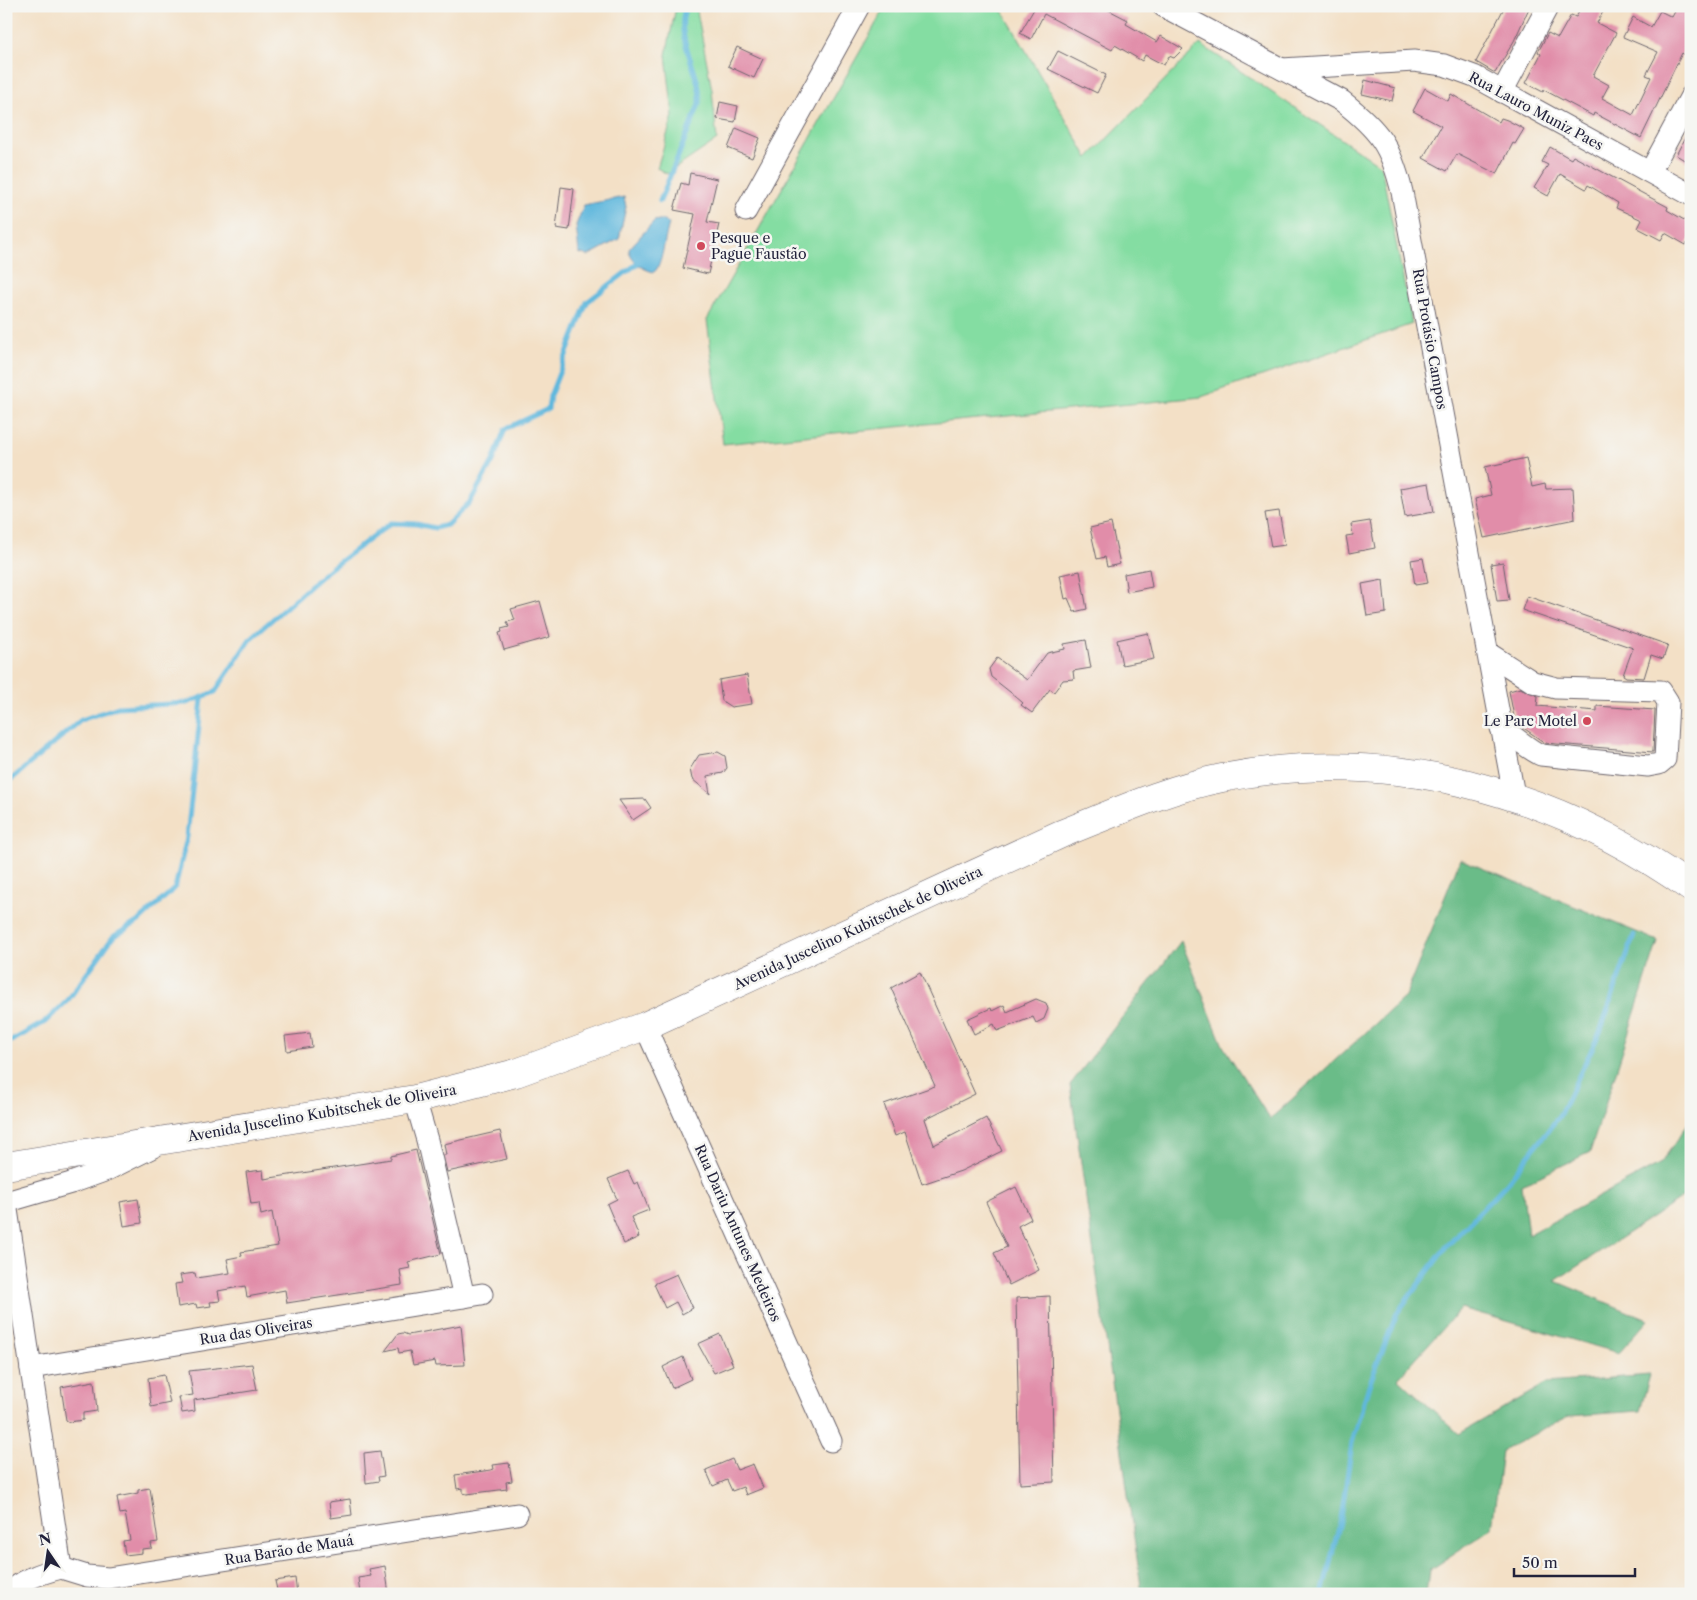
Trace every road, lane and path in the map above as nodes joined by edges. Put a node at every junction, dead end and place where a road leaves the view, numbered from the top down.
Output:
1 (859, 6) edge
2 (1164, 6) edge
3 (1548, 6) edge
4 (1282, 70) junction
5 (1502, 92) junction
6 (1691, 96) edge
7 (1650, 172) junction
8 (1691, 195) edge
9 (746, 211) dead end
10 (1488, 653) junction
11 (1501, 728) junction
12 (1514, 795) junction
13 (1691, 888) edge
14 (645, 1026) junction
15 (415, 1099) junction
16 (166, 1141) junction
17 (6, 1166) edge
18 (6, 1203) edge
19 (31, 1368) junction
20 (831, 1441) dead end
21 (517, 1514) dead end
22 (61, 1568) junction
23 (8, 1594) edge

1 - 9 street
2 - 4 street, Rua Protásio Campos
3 - 5 street
4 - 5 street, Rua Lauro Muniz Paes
4 - 10 street, Rua Protásio Campos
5 - 7 street, Rua Lauro Muniz Paes
6 - 7 street
7 - 8 street, Rua Lauro Muniz Paes
10 - 11 street, Rua Protásio Campos
10 - 11 street
11 - 12 street, Rua Protásio Campos
12 - 13 main road, Avenida Juscelino Kubitschek de Oliveira
12 - 14 main road, Avenida Juscelino Kubitschek de Oliveira
14 - 15 main road, Avenida Juscelino Kubitschek de Oliveira
14 - 20 street, Rua Dariu Antunes Medeiros
15 - 16 main road, Avenida Juscelino Kubitschek de Oliveira
15 - 19 street, Rua das Oliveiras
16 - 17 main road, Avenida Juscelino Kubitschek de Oliveira
16 - 18 street
18 - 19 street
19 - 22 street
21 - 22 street, Rua Barão de Mauá
22 - 23 street

